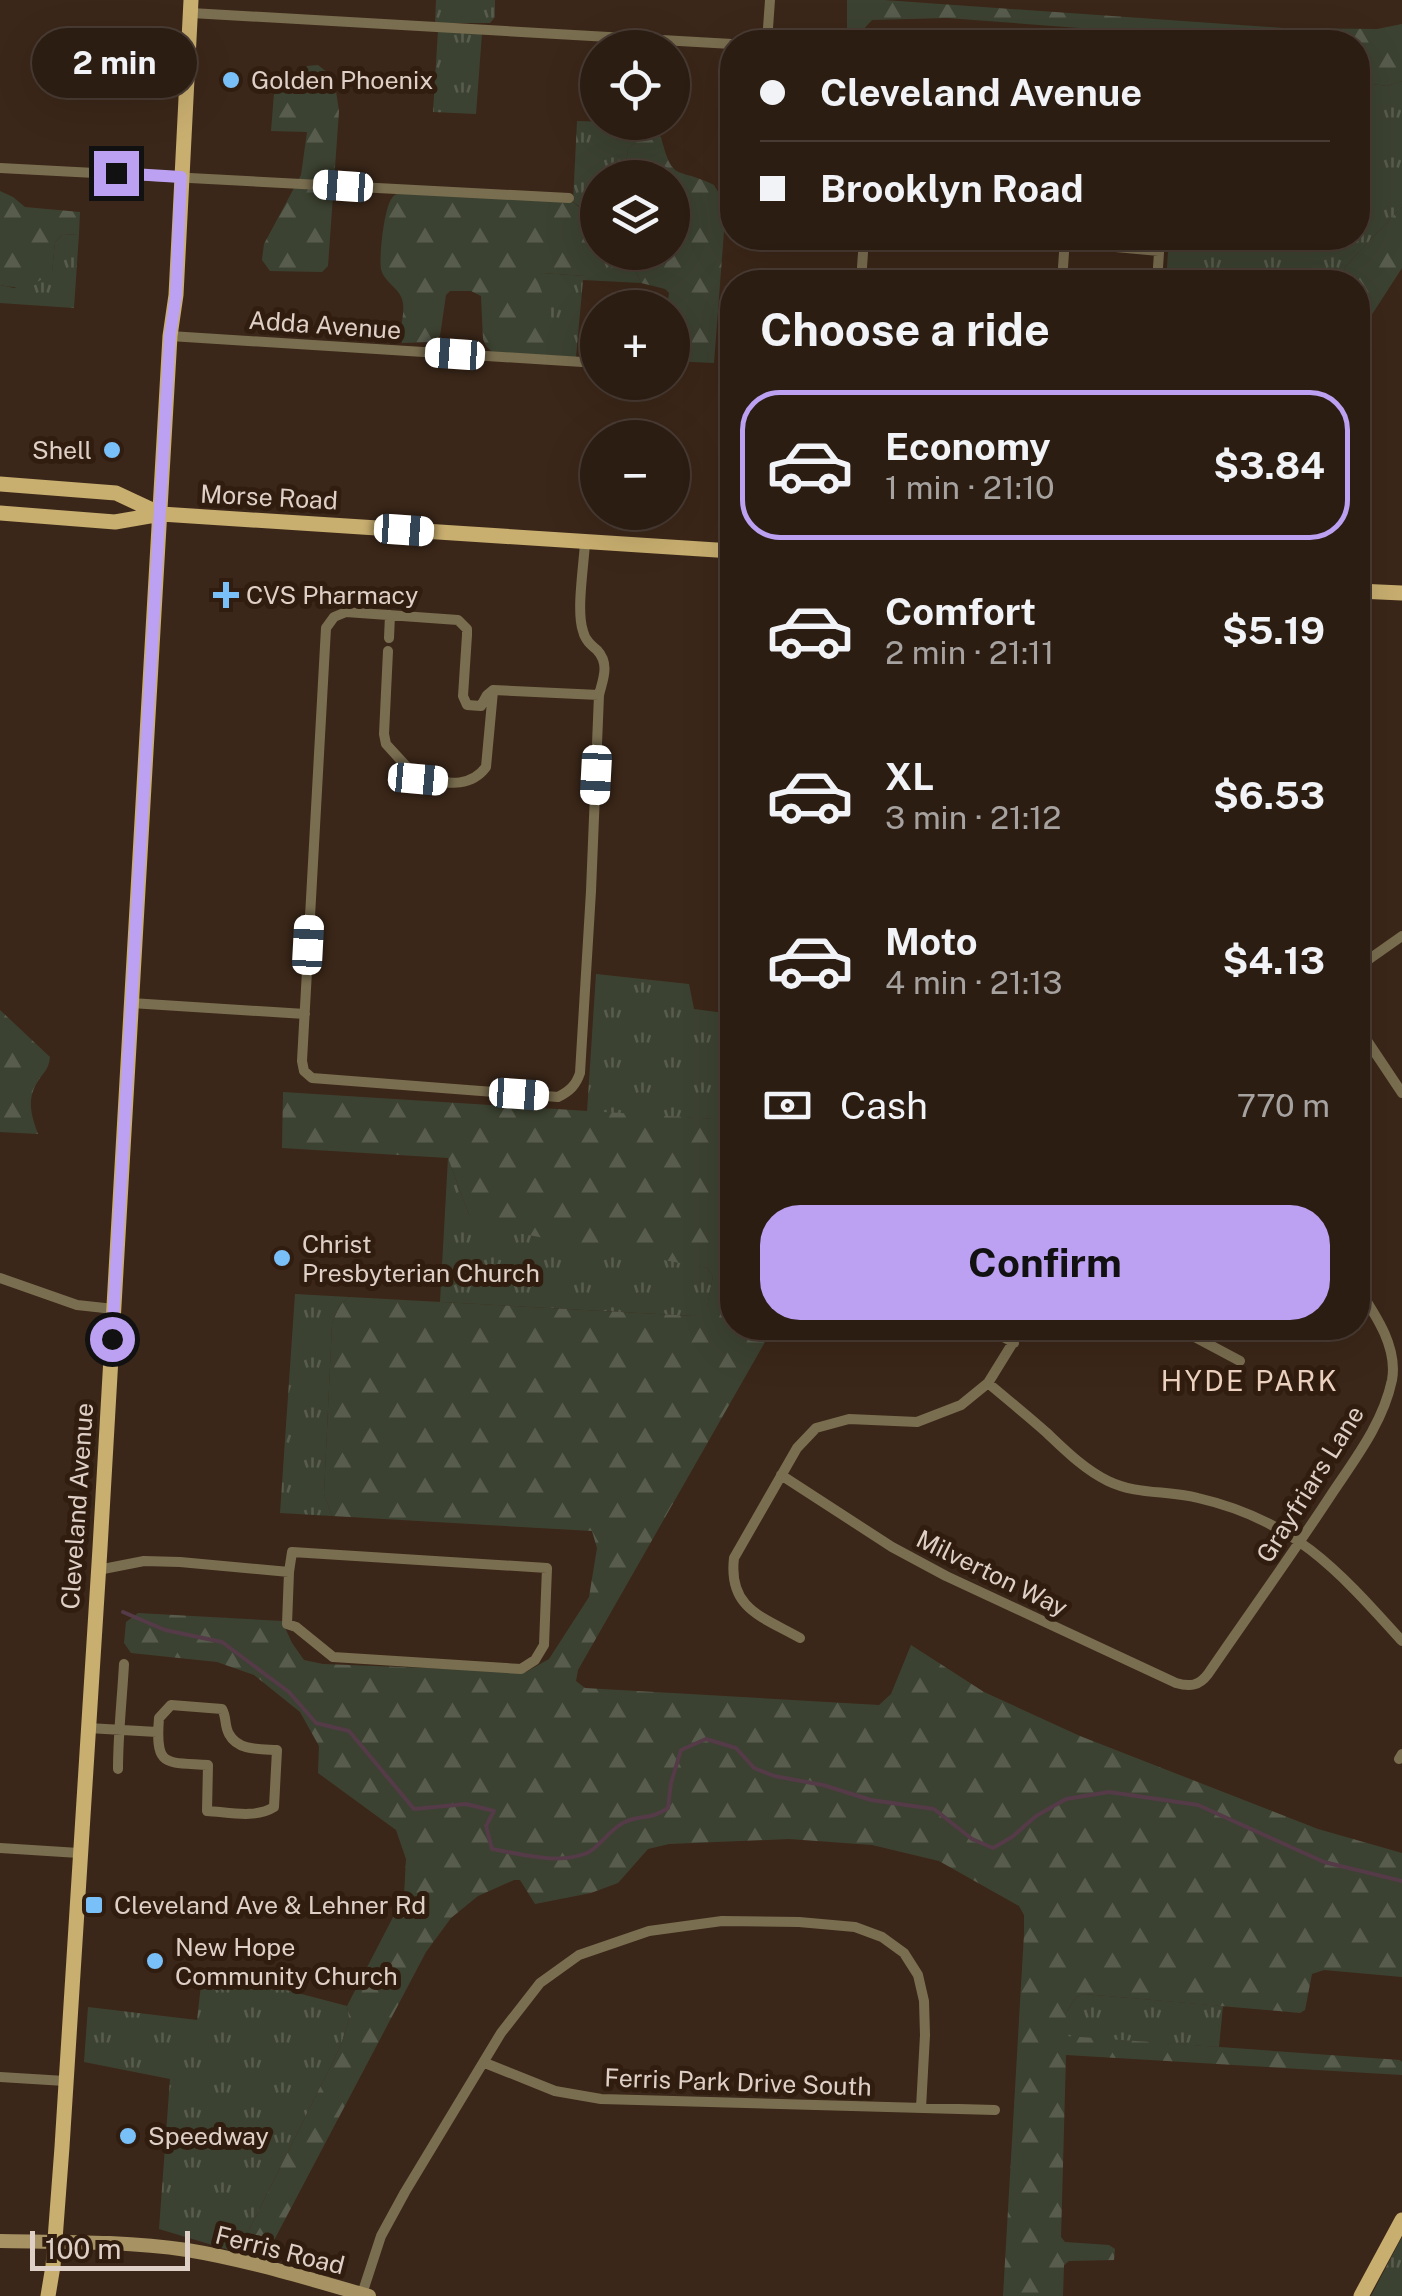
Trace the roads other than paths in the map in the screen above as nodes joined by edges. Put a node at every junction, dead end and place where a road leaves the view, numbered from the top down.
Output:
1 (770, 0) edge
2 (191, 6) edge
3 (769, 30) edge
4 (720, 43) edge
5 (0, 168) edge
6 (181, 177) junction
7 (569, 198) dead end
8 (1150, 250) edge
9 (1159, 251) joint
10 (1158, 270) edge
11 (170, 336) junction
12 (580, 361) edge
13 (0, 484) edge
14 (0, 514) edge
15 (161, 514) junction
16 (585, 542) junction
17 (720, 550) edge
18 (1370, 591) edge
19 (1402, 593) edge
20 (390, 615) junction
21 (493, 690) junction
22 (599, 695) junction
23 (1402, 936) edge
24 (1370, 959) edge
25 (131, 1003) junction
26 (305, 1014) junction
27 (1370, 1045) edge
28 (1402, 1093) edge
29 (0, 1278) edge
30 (1370, 1307) edge
31 (114, 1309) junction
32 (1009, 1340) edge
33 (1016, 1340) edge
34 (1201, 1340) edge
35 (1014, 1343) junction
36 (1240, 1361) dead end
37 (988, 1383) junction
38 (782, 1475) junction
39 (1300, 1542) junction
40 (98, 1570) junction
41 (289, 1572) junction
42 (1400, 1634) edge
43 (800, 1638) dead end
44 (124, 1664) dead end
45 (1195, 1686) joint
46 (88, 1728) junction
47 (118, 1730) junction
48 (158, 1732) junction
49 (118, 1769) dead end
50 (0, 1848) edge
51 (80, 1853) junction
52 (485, 2063) junction
53 (0, 2076) edge
54 (66, 2081) junction
55 (921, 2108) junction
56 (995, 2110) dead end
57 (1402, 2220) edge
58 (0, 2241) edge
59 (56, 2242) junction
60 (365, 2295) edge
61 (48, 2296) edge
62 (1362, 2296) edge

1 - 3 street
2 - 4 street
2 - 6 main road, Cleveland Avenue
5 - 6 street
6 - 7 street
6 - 11 main road, Cleveland Avenue
8 - 9 street
9 - 10 street
11 - 12 street, Adda Avenue
11 - 15 main road, Cleveland Avenue
13 - 15 main road, Morse Road
14 - 15 main road, Morse Road
15 - 16 main road, Morse Road
15 - 25 main road, Cleveland Avenue
16 - 17 main road, Morse Road
16 - 22 street
18 - 19 main road
20 - 21 street
20 - 21 street
20 - 26 street
21 - 22 street
22 - 26 street
23 - 24 street
25 - 26 street
25 - 31 main road, Cleveland Avenue
27 - 28 street
29 - 31 street
30 - 39 street, Grayfriars Lane
31 - 40 main road, Cleveland Avenue
32 - 35 street
33 - 35 street
34 - 36 street
35 - 37 street
37 - 38 street
37 - 39 street
38 - 43 street
38 - 45 street, Milverton Way
39 - 42 street
39 - 45 street, Grayfriars Lane
40 - 41 street
40 - 46 main road, Cleveland Avenue
41 - 41 street
44 - 47 street
46 - 47 street
46 - 51 main road, Cleveland Avenue
47 - 48 street
47 - 49 street
48 - 48 street
50 - 51 street
51 - 54 main road, Cleveland Avenue
52 - 55 street, Ferris Park Drive South
52 - 55 street
52 - 60 street
53 - 54 street
54 - 59 main road, Cleveland Avenue
55 - 56 street, Ferris Park Drive South
57 - 62 main road
58 - 59 main road, Ferris Road
59 - 60 main road, Ferris Road
59 - 61 main road, Cleveland Avenue

